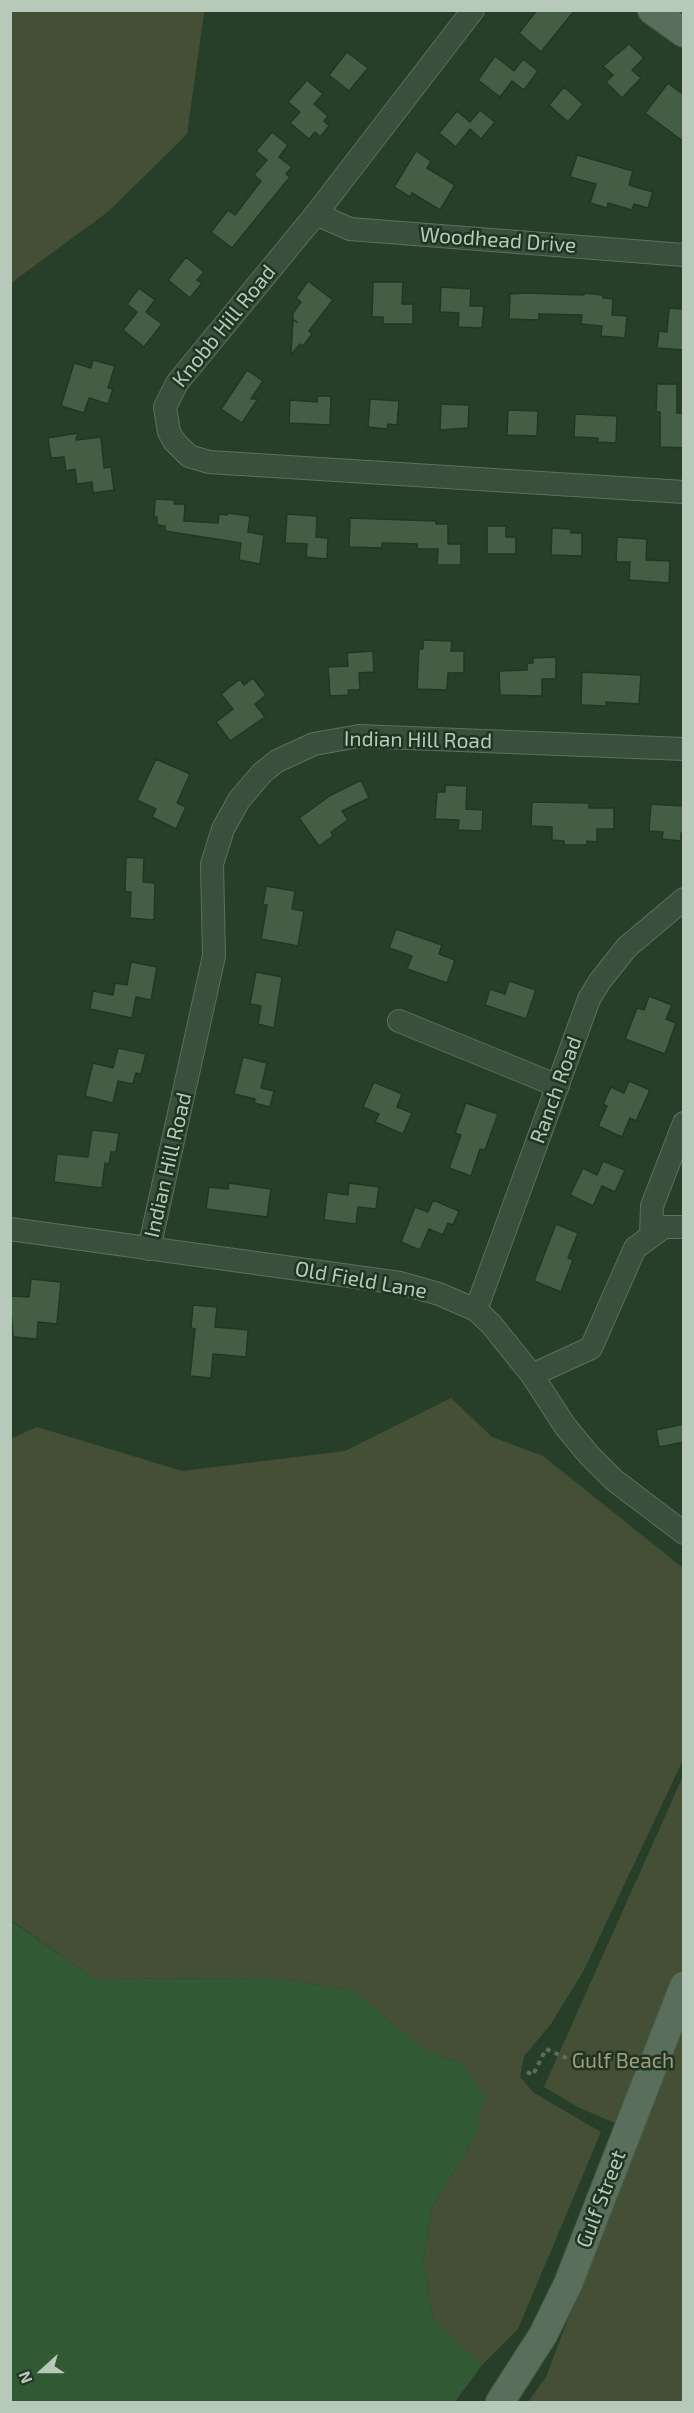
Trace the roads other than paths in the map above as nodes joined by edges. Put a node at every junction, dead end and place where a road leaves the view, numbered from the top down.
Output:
1 (473, 10) edge
2 (652, 10) edge
3 (684, 33) edge
4 (316, 214) junction
5 (684, 255) edge
6 (684, 492) edge
7 (684, 749) edge
8 (684, 899) edge
9 (399, 1021) dead end
10 (558, 1086) junction
11 (684, 1123) edge
12 (684, 1227) edge
13 (10, 1229) edge
14 (651, 1236) junction
15 (149, 1249) junction
16 (476, 1310) junction
17 (532, 1375) junction
18 (684, 1533) edge
19 (684, 1986) edge
20 (500, 2403) edge

1 - 4 street, Knobb Hill Road
2 - 3 main road
4 - 5 street, Woodhead Drive
4 - 6 street, Knobb Hill Road
7 - 15 street, Indian Hill Road
8 - 10 street, Ranch Road
9 - 10 street
10 - 16 street, Ranch Road
11 - 14 street
12 - 14 street
13 - 15 street, Old Field Lane
14 - 17 street
15 - 16 street, Old Field Lane
16 - 17 street, Old Field Lane
17 - 18 street, Old Field Lane
19 - 20 main road, Gulf Street

